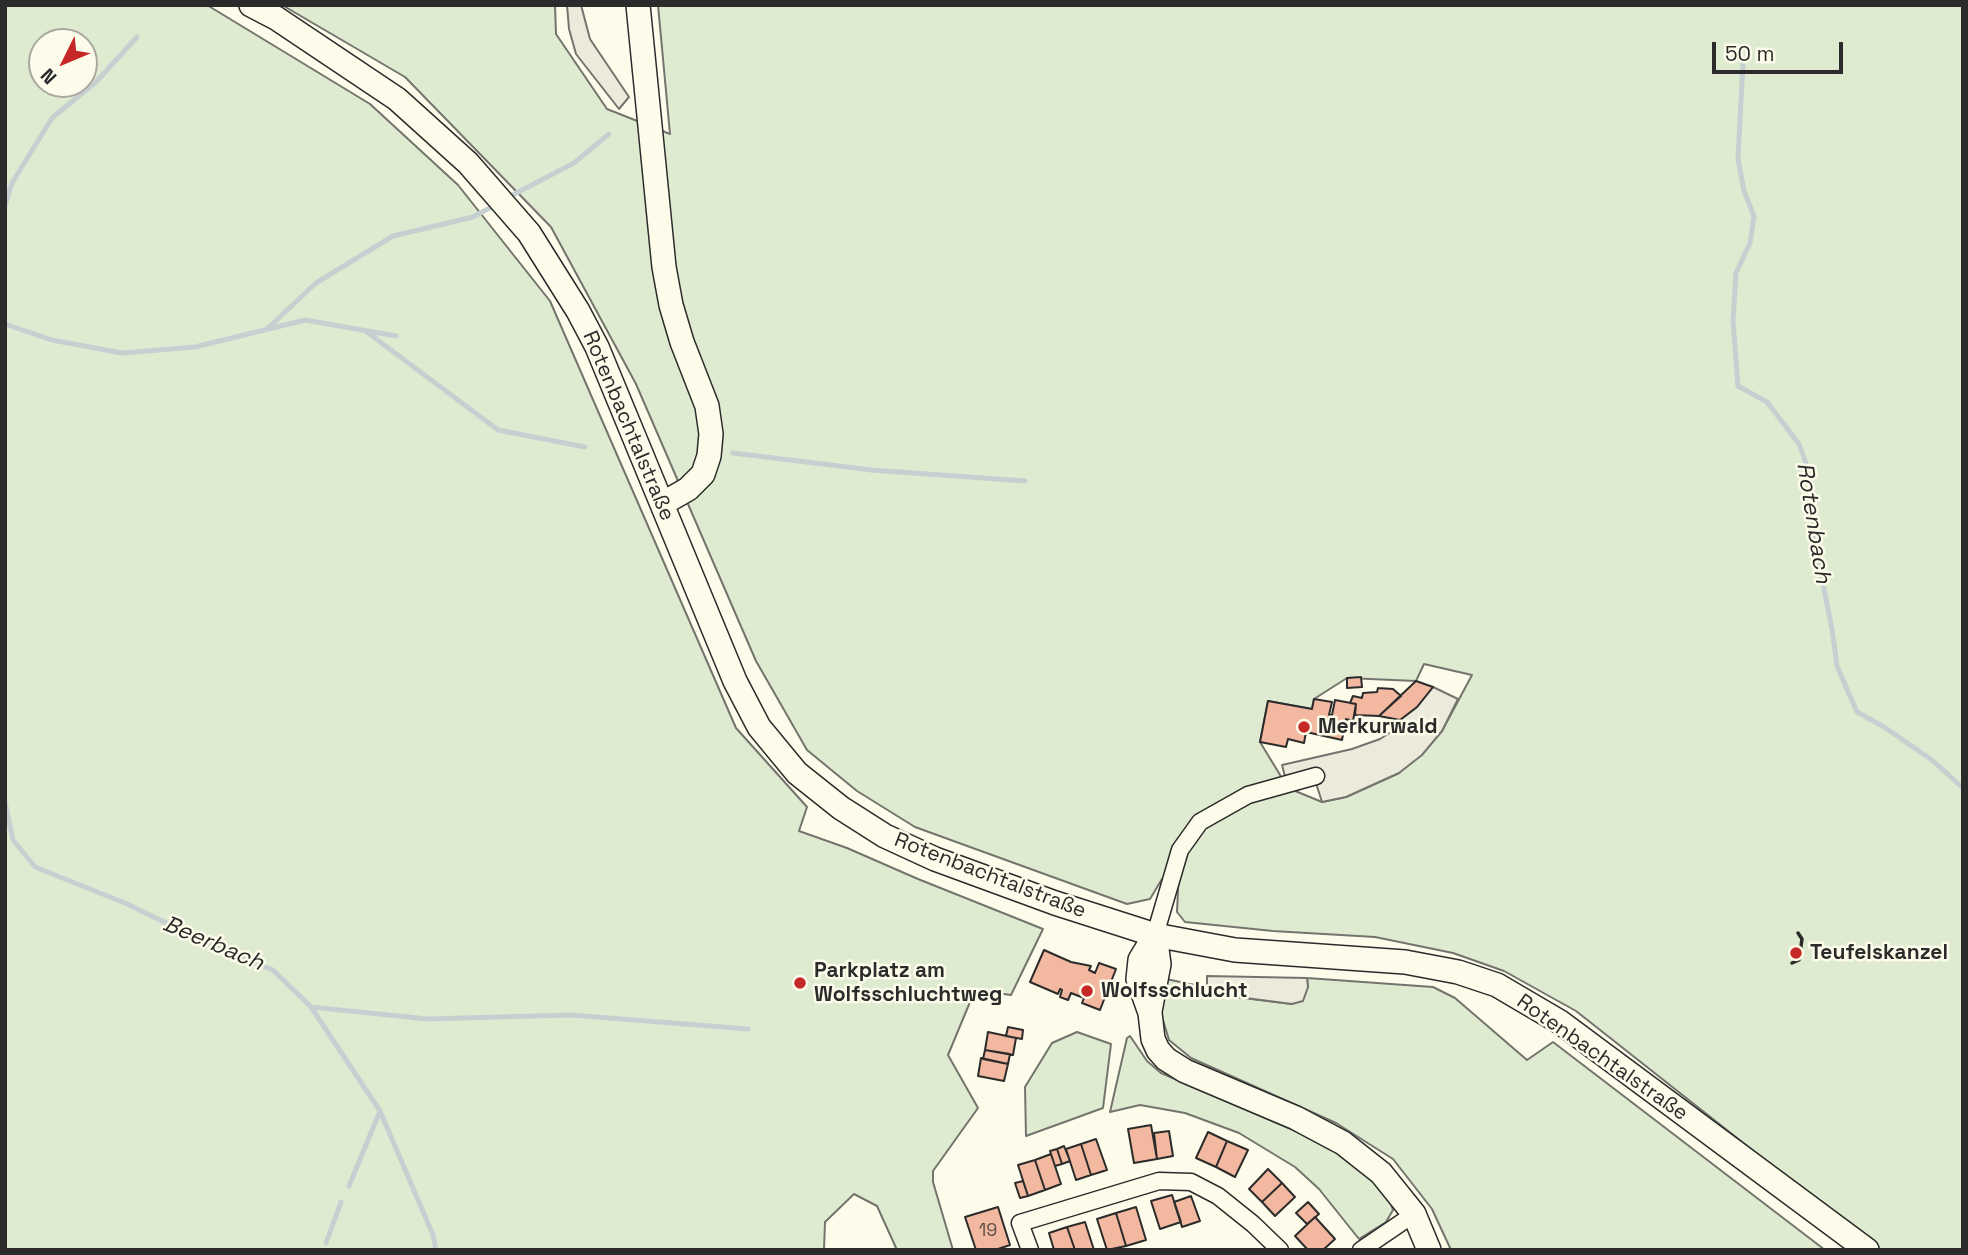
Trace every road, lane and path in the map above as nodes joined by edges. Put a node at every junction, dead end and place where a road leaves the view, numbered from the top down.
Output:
1 (251, 5) edge
2 (638, 5) edge
3 (662, 504) junction
4 (1315, 776) dead end
5 (1155, 935) junction
6 (1414, 1214) junction
7 (1030, 1250) edge
8 (1280, 1250) edge
9 (1361, 1250) edge
10 (1429, 1250) edge
11 (1867, 1250) edge

1 - 3 main road, Rotenbachtalstraße
2 - 3 main road
3 - 5 main road, Rotenbachtalstraße
4 - 5 street
5 - 6 main road
5 - 11 main road, Rotenbachtalstraße
6 - 9 street
6 - 10 main road
7 - 8 street

